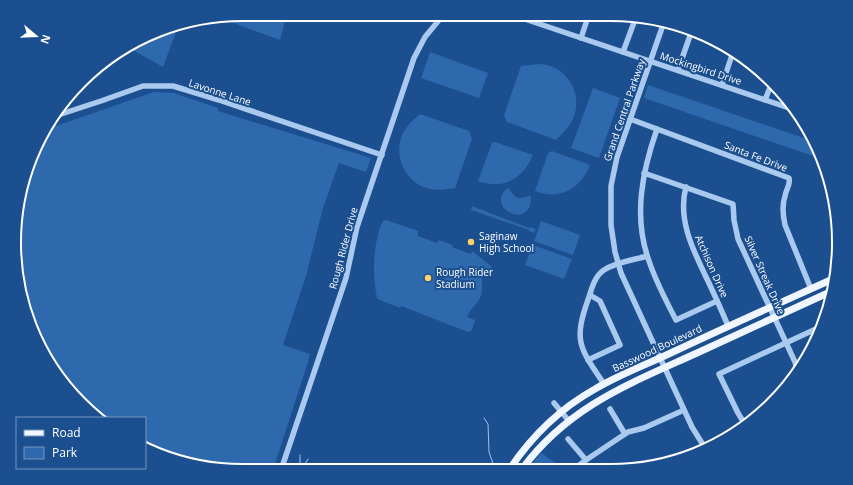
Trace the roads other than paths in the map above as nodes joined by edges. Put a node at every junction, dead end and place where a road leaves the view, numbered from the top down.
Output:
1 (438, 21) edge
2 (530, 21) edge
3 (539, 21) edge
4 (587, 21) edge
5 (634, 22) edge
6 (538, 24) junction
7 (662, 27) edge
8 (690, 36) edge
9 (581, 38) junction
10 (623, 52) junction
11 (731, 57) edge
12 (650, 61) junction
13 (678, 70) junction
14 (722, 85) junction
15 (770, 89) edge
16 (765, 100) junction
17 (785, 107) edge
18 (62, 114) edge
19 (630, 119) junction
20 (657, 129) junction
21 (382, 155) junction
22 (644, 173) junction
23 (686, 188) junction
24 (647, 256) junction
25 (618, 264) junction
26 (829, 281) edge
27 (811, 289) junction
28 (826, 294) edge
29 (590, 295) junction
30 (717, 301) junction
31 (769, 307) junction
32 (774, 318) junction
33 (728, 326) junction
34 (814, 330) edge
35 (786, 344) junction
36 (660, 358) junction
37 (588, 360) junction
38 (795, 366) edge
39 (664, 368) junction
40 (604, 384) junction
41 (554, 403) dead end
42 (610, 409) dead end
43 (684, 410) junction
44 (562, 412) junction
45 (742, 420) edge
46 (569, 421) junction
47 (625, 434) junction
48 (568, 439) dead end
49 (702, 444) edge
50 (586, 460) junction
51 (283, 464) edge
52 (514, 464) edge
53 (527, 464) edge
54 (581, 464) edge

1 - 21 street, Rough Rider Drive
2 - 6 street, Mockingbird Drive
3 - 6 street
4 - 9 street
5 - 10 street
6 - 9 street, Mockingbird Drive
7 - 12 street, Grand Central Parkway
8 - 13 street
9 - 10 street, Mockingbird Drive
10 - 12 street, Mockingbird Drive
11 - 14 street
12 - 13 street, Mockingbird Drive
12 - 19 street, Grand Central Parkway
13 - 14 street, Mockingbird Drive
14 - 16 street, Mockingbird Drive
15 - 16 street
16 - 17 street, Mockingbird Drive
18 - 21 street, Lavonne Lane
19 - 20 street, Santa Fe Drive
19 - 25 street, Grand Central Parkway
20 - 22 street
20 - 27 street, Santa Fe Drive
21 - 51 street, Rough Rider Drive
22 - 23 street, Silver Streak Drive
22 - 24 street
23 - 30 street, Atchison Drive
23 - 31 street, Silver Streak Drive
24 - 25 street
24 - 30 street
25 - 29 street
25 - 36 street, Grand Central Parkway
26 - 27 main road, Basswood Boulevard
27 - 31 main road, Basswood Boulevard
28 - 32 main road, Basswood Boulevard
29 - 37 street
29 - 37 street
30 - 33 street, Atchison Drive
31 - 32 street, Silver Streak Drive
31 - 33 main road, Basswood Boulevard
32 - 35 street, Silver Streak Drive
32 - 39 main road, Basswood Boulevard
33 - 36 main road, Basswood Boulevard
34 - 35 street
35 - 38 street, Silver Streak Drive
35 - 45 street
36 - 39 street, Grand Central Parkway
36 - 40 main road, Basswood Boulevard
37 - 40 street
39 - 43 street, Grand Central Parkway
39 - 46 main road, Basswood Boulevard
40 - 44 main road, Basswood Boulevard
41 - 44 street
42 - 47 street
43 - 47 street
43 - 49 street, Grand Central Parkway
44 - 46 street
44 - 52 main road, Basswood Boulevard
46 - 53 main road, Basswood Boulevard
47 - 50 street
48 - 50 street
50 - 54 street

